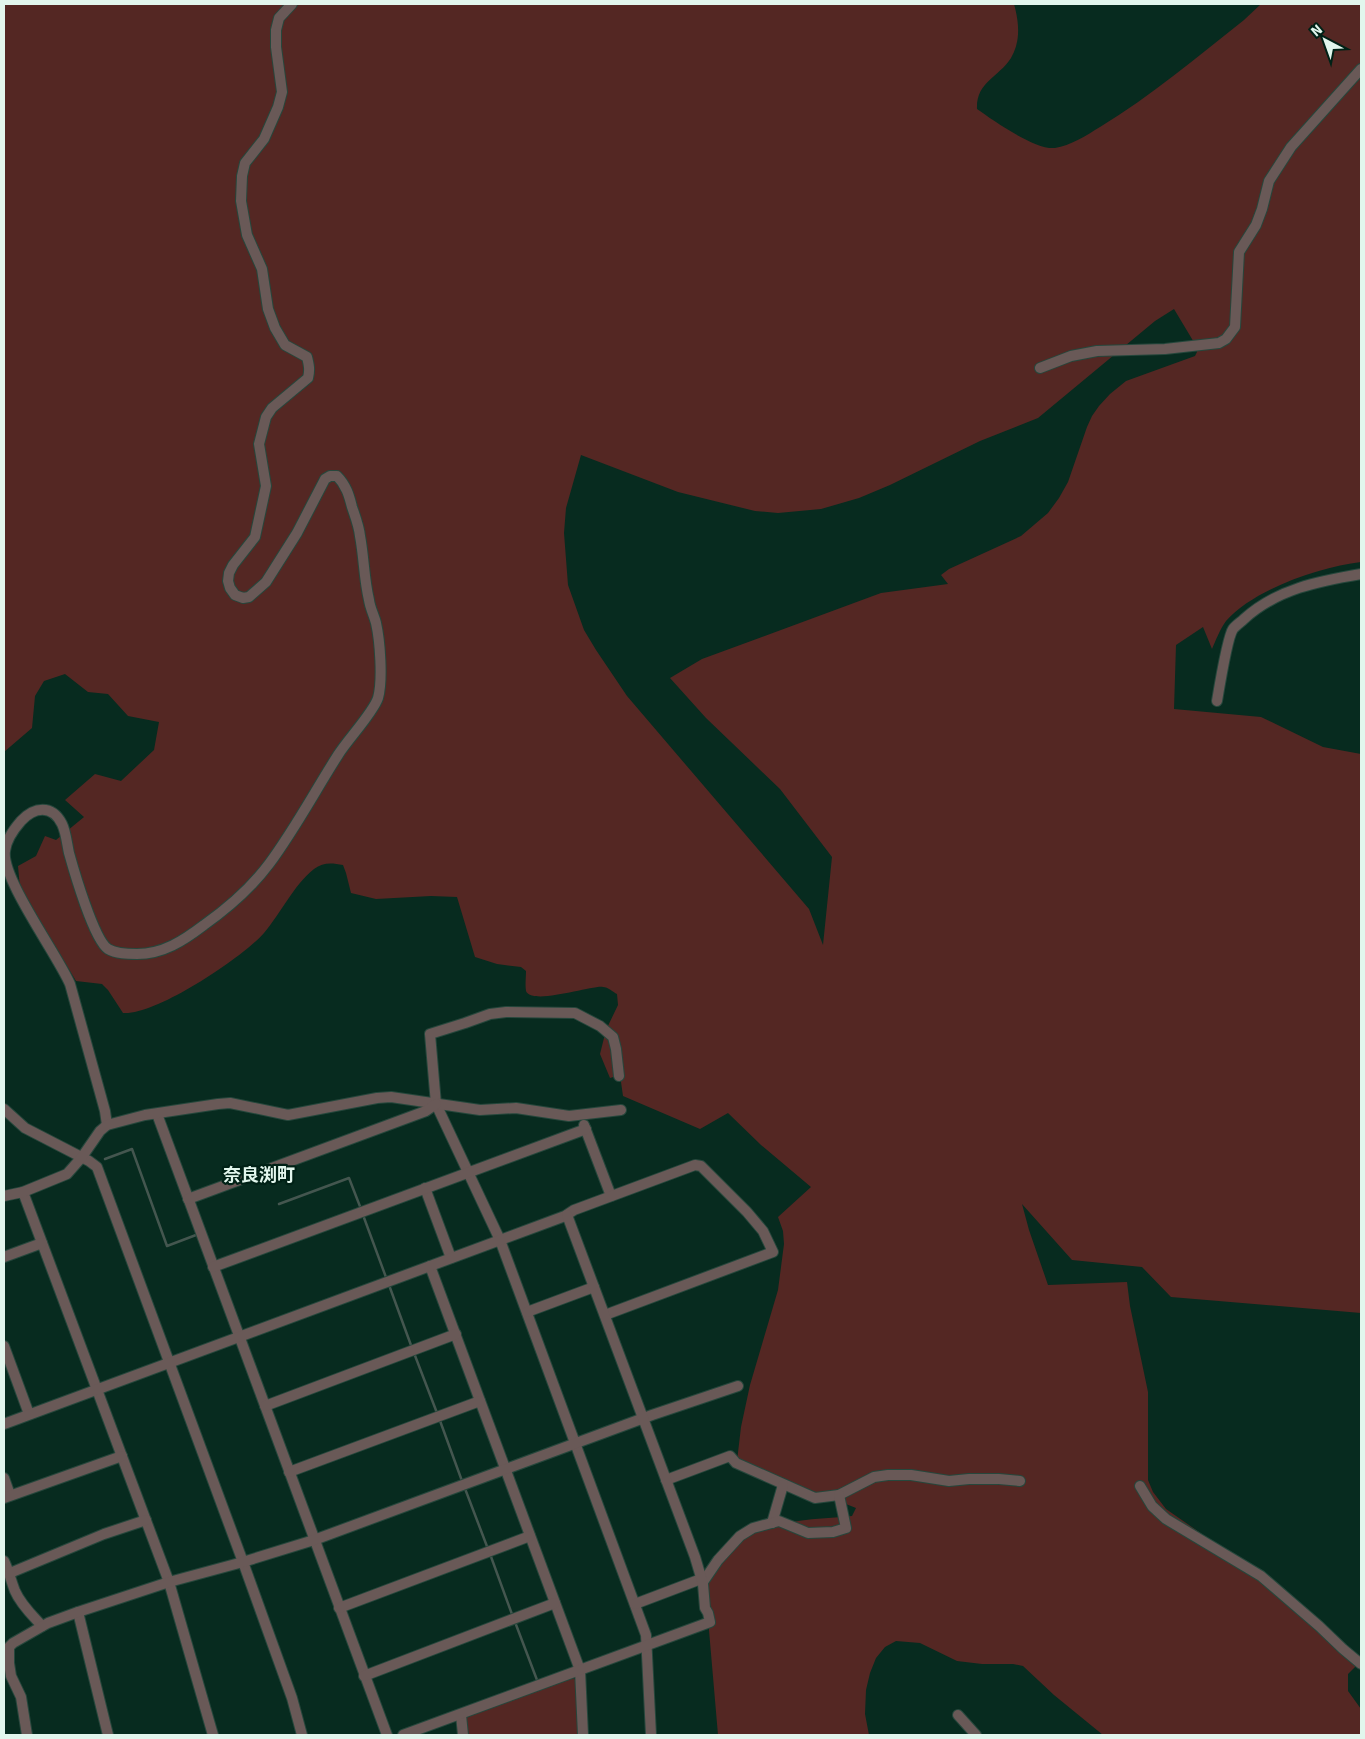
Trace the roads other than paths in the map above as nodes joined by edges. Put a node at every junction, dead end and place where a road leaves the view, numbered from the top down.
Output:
1 (292, 4) edge
2 (1361, 69) edge
3 (1040, 368) dead end
4 (1361, 574) edge
5 (1217, 701) dead end
6 (618, 1076) dead end
7 (436, 1104) junction
8 (4, 1109) edge
9 (621, 1110) dead end
10 (157, 1114) junction
11 (580, 1115) junction
12 (106, 1126) junction
13 (586, 1129) junction
14 (82, 1157) junction
15 (468, 1172) junction
16 (425, 1188) junction
17 (23, 1192) junction
18 (4, 1196) edge
19 (611, 1196) junction
20 (188, 1199) junction
21 (566, 1215) junction
22 (500, 1240) junction
23 (42, 1243) junction
24 (4, 1257) edge
25 (451, 1258) junction
26 (430, 1266) junction
27 (213, 1267) junction
28 (594, 1287) junction
29 (527, 1312) junction
30 (605, 1315) junction
31 (456, 1334) junction
32 (239, 1336) junction
33 (4, 1346) edge
34 (168, 1362) junction
35 (738, 1386) dead end
36 (97, 1389) junction
37 (480, 1401) junction
38 (265, 1406) junction
39 (29, 1414) junction
40 (643, 1418) junction
41 (4, 1424) edge
42 (575, 1443) junction
43 (122, 1456) junction
44 (506, 1469) junction
45 (289, 1472) junction
46 (4, 1478) edge
47 (666, 1480) junction
48 (1020, 1481) dead end
49 (783, 1485) junction
50 (1140, 1486) dead end
51 (839, 1495) junction
52 (7, 1496) edge
53 (146, 1520) junction
54 (772, 1523) junction
55 (530, 1536) junction
56 (314, 1540) junction
57 (4, 1561) edge
58 (243, 1562) junction
59 (10, 1573) junction
60 (702, 1580) junction
61 (169, 1582) junction
62 (555, 1603) junction
63 (635, 1604) junction
64 (339, 1608) junction
65 (78, 1612) junction
66 (42, 1626) junction
67 (647, 1645) junction
68 (1361, 1664) edge
69 (580, 1670) junction
70 (364, 1676) junction
71 (460, 1715) junction
72 (958, 1715) dead end
73 (27, 1735) edge
74 (108, 1735) edge
75 (213, 1735) edge
76 (302, 1735) edge
77 (387, 1735) edge
78 (403, 1735) edge
79 (463, 1735) edge
80 (583, 1735) edge
81 (651, 1735) edge
82 (976, 1735) edge

1 - 12 street
2 - 3 street
4 - 5 street
6 - 7 street
7 - 10 street
7 - 11 street
7 - 15 street
7 - 20 street
8 - 14 street
9 - 11 street
10 - 12 street
10 - 20 street
11 - 13 street
12 - 14 street
13 - 15 street
13 - 19 street
14 - 17 street
14 - 34 street
15 - 16 street
15 - 22 street
16 - 25 street
16 - 27 street
17 - 18 street
17 - 23 street
19 - 21 street
19 - 30 street
20 - 27 street
21 - 22 street
21 - 28 street
22 - 25 street
22 - 29 street
23 - 24 street
23 - 36 street
25 - 26 street
26 - 31 street
26 - 32 street
27 - 32 street
28 - 29 street
28 - 30 street
29 - 42 street
30 - 40 street
31 - 37 street
31 - 38 street
32 - 34 street
32 - 38 street
33 - 39 street
34 - 36 street
34 - 58 street
35 - 40 street
36 - 39 street
36 - 43 street
37 - 44 street
37 - 45 street
38 - 45 street
39 - 41 street
40 - 42 street
40 - 47 street
42 - 44 street
42 - 63 street
43 - 52 street
43 - 53 street
44 - 55 street
44 - 56 street
45 - 56 street
46 - 52 street
47 - 49 street
47 - 60 street
48 - 51 street
49 - 51 street
49 - 54 street
50 - 68 street
51 - 54 street
53 - 59 street
53 - 61 street
54 - 60 street
55 - 62 street
55 - 64 street
56 - 58 street
56 - 64 street
57 - 59 street
58 - 61 street
58 - 76 street
59 - 66 street
60 - 63 street
60 - 67 street
61 - 65 street
61 - 75 street
62 - 69 street
62 - 70 street
63 - 67 street
64 - 70 street
65 - 66 street
65 - 74 street
66 - 73 street
67 - 69 street
67 - 81 street
69 - 71 street
69 - 80 street
70 - 77 street
71 - 78 street
71 - 79 street
72 - 82 street

